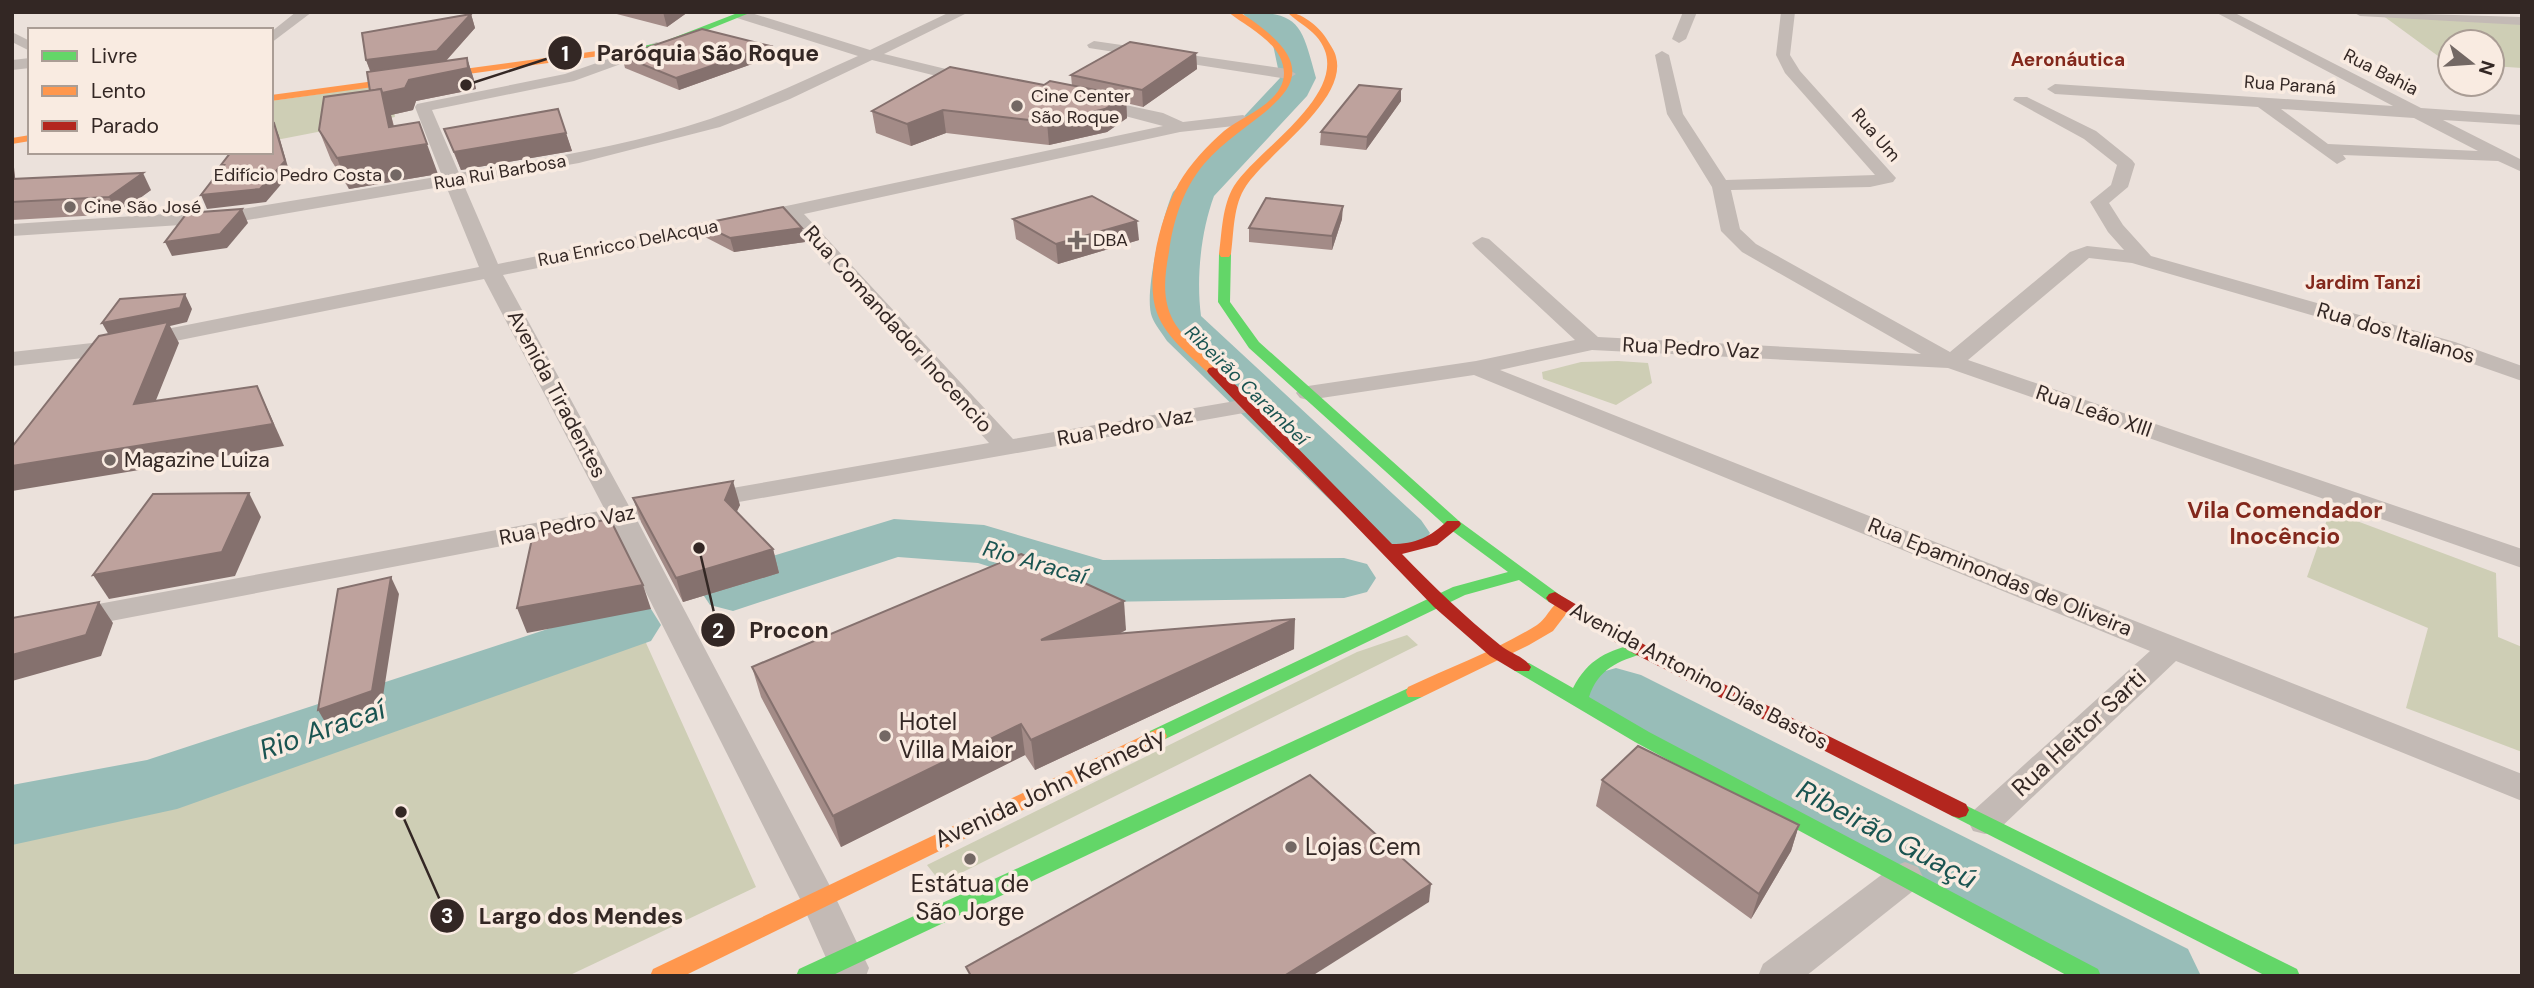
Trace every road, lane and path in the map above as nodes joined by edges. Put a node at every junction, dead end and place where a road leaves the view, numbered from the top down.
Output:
1 (305, 12) edge
2 (962, 12) edge
3 (1232, 12) edge
4 (1291, 12) edge
5 (1689, 12) edge
6 (1788, 12) edge
7 (2222, 12) edge
8 (2360, 12) edge
9 (745, 14) edge
10 (2522, 21) edge
11 (12, 36) edge
12 (273, 36) edge
13 (1679, 39) dead end
14 (662, 45) junction
15 (1094, 45) dead end
16 (28, 46) edge
17 (874, 54) junction
18 (1662, 55) dead end
19 (1287, 75) junction
20 (996, 85) edge
21 (2055, 89) dead end
22 (273, 98) edge
23 (1075, 100) edge
24 (2021, 100) dead end
25 (2263, 103) junction
26 (2419, 114) junction
27 (1243, 120) junction
28 (2522, 120) edge
29 (1181, 127) junction
30 (1215, 148) junction
31 (2324, 149) junction
32 (2503, 158) junction
33 (2346, 167) dead end
34 (2522, 167) edge
35 (455, 181) junction
36 (1721, 187) junction
37 (791, 211) junction
38 (12, 230) edge
39 (1482, 243) dead end
40 (2145, 261) junction
41 (490, 270) junction
42 (1592, 343) junction
43 (102, 349) junction
44 (12, 359) edge
45 (1952, 362) junction
46 (1476, 369) junction
47 (85, 371) edge
48 (2522, 373) edge
49 (1308, 393) junction
50 (1247, 406) junction
51 (1006, 447) junction
52 (621, 515) junction
53 (1453, 524) junction
54 (1387, 549) junction
55 (2522, 559) edge
56 (1519, 575) junction
57 (1440, 603) junction
58 (1564, 605) junction
59 (12, 630) edge
60 (2174, 646) junction
61 (1639, 649) junction
62 (1496, 652) junction
63 (1578, 701) junction
64 (2522, 788) edge
65 (1984, 821) junction
66 (1905, 877) junction
67 (818, 899) junction
68 (849, 966) edge
69 (661, 976) edge
70 (807, 976) edge
71 (1777, 976) edge
72 (2090, 976) edge
73 (2289, 976) edge

1 - 12 street
2 - 17 street, Rua Rui Barbosa
3 - 19 main road
4 - 49 main road, Avenida Antonino Dias Bastos
5 - 13 street
6 - 36 street, Rua Um
7 - 26 street, Rua Bahia
8 - 10 street
9 - 14 main road
9 - 17 street
11 - 16 street
14 - 22 main road
14 - 35 street, Avenida Tiradentes
15 - 19 street
17 - 20 street
17 - 35 street, Rua Rui Barbosa
18 - 36 street
19 - 27 main road
21 - 25 street, Rua Paraná
23 - 29 street
24 - 40 street
25 - 26 street, Rua Paraná
25 - 31 street
26 - 28 street, Rua Paraná
26 - 32 street, Rua Bahia
27 - 29 street, Rua Enricco DelAcqua
27 - 30 main road
29 - 30 street
29 - 37 street, Rua Enricco DelAcqua
30 - 50 main road
31 - 32 street
31 - 33 street
32 - 34 street, Rua Bahia
35 - 38 street, Rua Rui Barbosa
35 - 41 street, Avenida Tiradentes
36 - 45 street, Rua Leão XIII
37 - 41 street, Rua Enricco DelAcqua
37 - 51 street, Rua Comandador Inocencio
39 - 42 street
40 - 45 street, Rua dos Italianos
40 - 48 street, Rua dos Italianos
41 - 43 street, Rua Enricco DelAcqua
41 - 52 street, Avenida Tiradentes
42 - 45 street, Rua Pedro Vaz
42 - 46 street, Rua Pedro Vaz
43 - 44 street, Rua Enricco DelAcqua
43 - 47 street
45 - 55 street, Rua Leão XIII
46 - 49 street, Rua Pedro Vaz
46 - 60 street, Rua Epaminondas de Oliveira
49 - 53 main road, Avenida Antonino Dias Bastos
50 - 51 street, Rua Pedro Vaz
50 - 54 main road
51 - 52 street, Rua Pedro Vaz
52 - 59 street, Rua Pedro Vaz
52 - 67 street, Avenida Tiradentes
53 - 54 main road
53 - 56 main road, Avenida Antonino Dias Bastos
54 - 57 main road
56 - 57 main road, Avenida John Kennedy
56 - 58 main road, Avenida Antonino Dias Bastos
57 - 62 main road
57 - 67 main road, Avenida John Kennedy
58 - 61 main road, Avenida Antonino Dias Bastos
58 - 62 main road
60 - 64 street, Rua Epaminondas de Oliveira
60 - 65 street, Rua Heitor Sarti
61 - 63 main road
61 - 65 main road, Avenida Antonino Dias Bastos
62 - 63 main road
62 - 68 main road
63 - 66 main road
65 - 73 main road, Avenida Antonino Dias Bastos
66 - 71 street
66 - 72 main road
67 - 68 street, Avenida Tiradentes
67 - 69 main road, Avenida John Kennedy
68 - 70 main road

